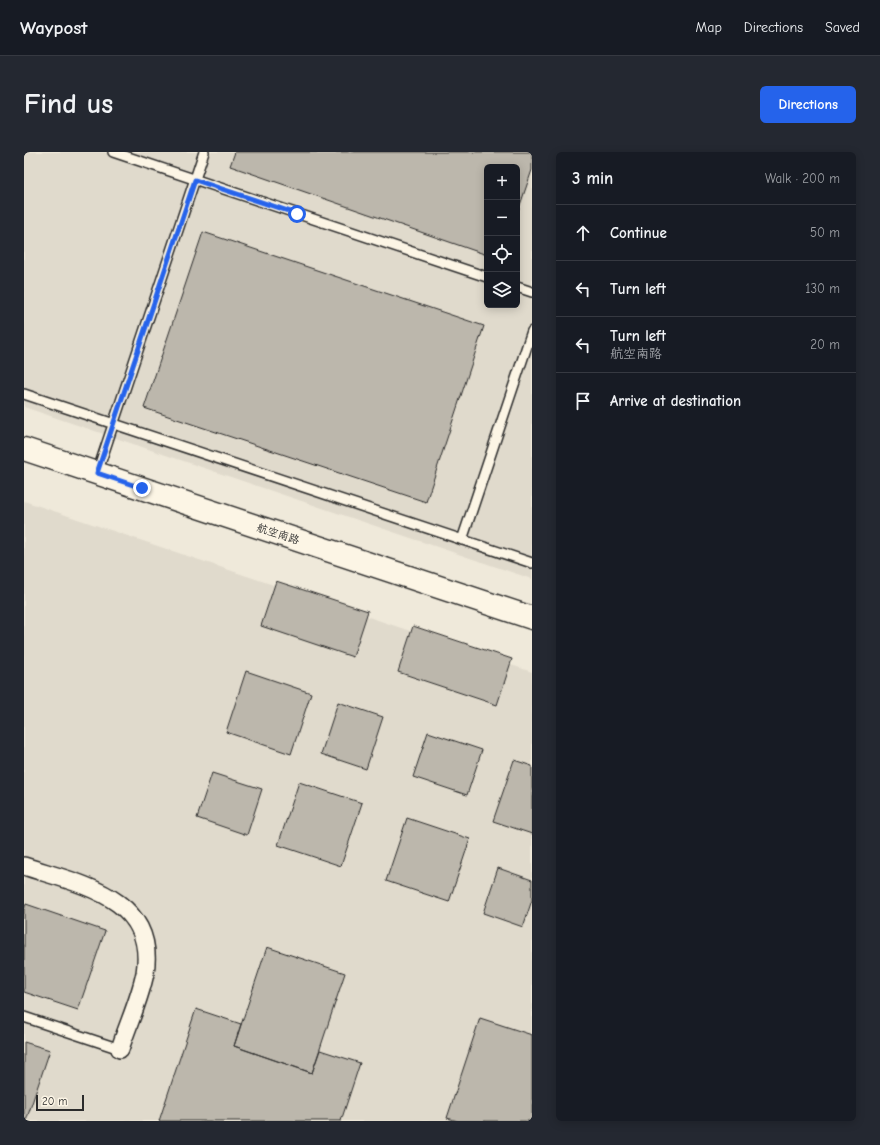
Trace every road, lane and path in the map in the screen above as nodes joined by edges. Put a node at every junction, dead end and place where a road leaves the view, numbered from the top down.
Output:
1 (113, 152) edge
2 (204, 152) edge
3 (195, 180) junction
4 (484, 276) edge
5 (520, 288) edge
6 (532, 292) edge
7 (532, 331) edge
8 (24, 394) edge
9 (114, 424) junction
10 (24, 449) edge
11 (97, 473) junction
12 (462, 540) junction
13 (532, 563) edge
14 (532, 618) edge
15 (24, 866) edge
16 (24, 1017) edge
17 (120, 1049) joint

1 - 3 lane
2 - 3 lane
3 - 4 lane
3 - 9 lane
5 - 6 lane
7 - 12 lane
8 - 9 lane
9 - 11 lane
9 - 12 lane
10 - 11 street, 航空南路
11 - 14 street, 航空南路
12 - 13 lane
15 - 17 street
16 - 17 lane

